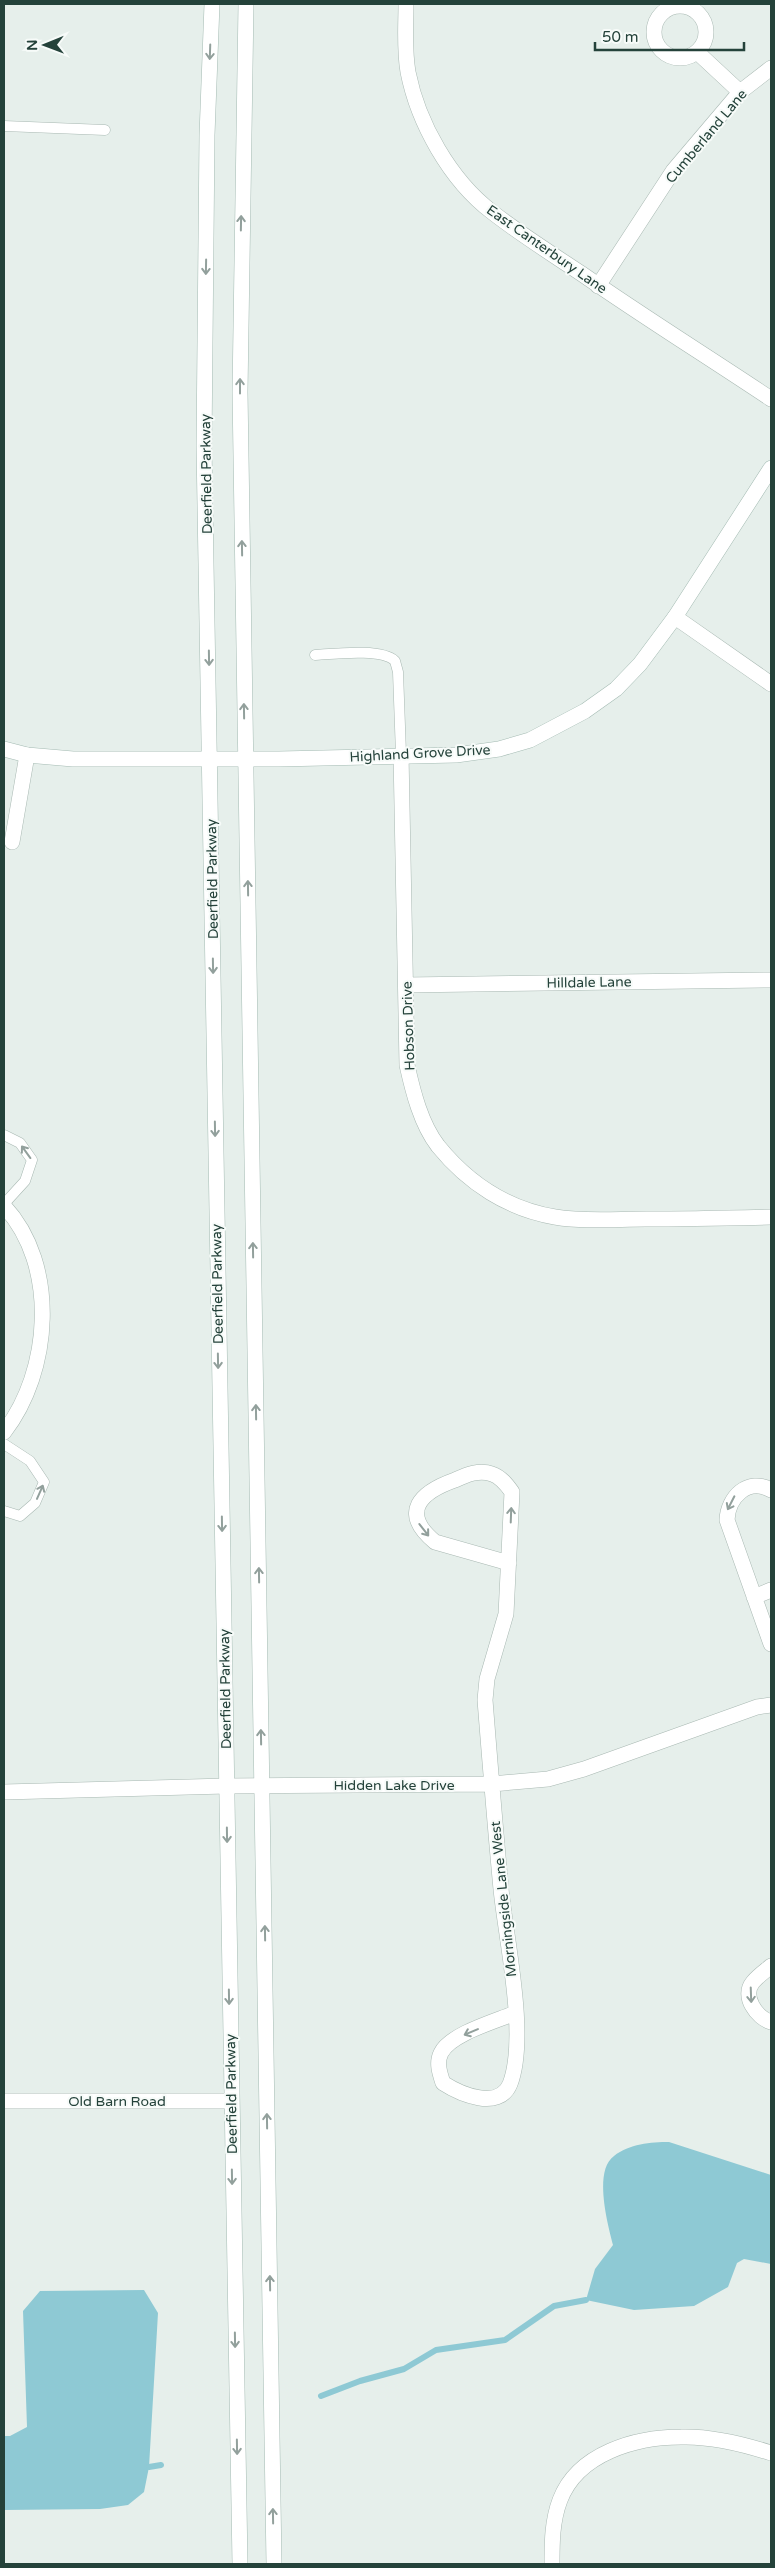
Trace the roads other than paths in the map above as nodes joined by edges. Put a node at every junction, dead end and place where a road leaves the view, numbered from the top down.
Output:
1 (212, 4) edge
2 (246, 4) edge
3 (406, 4) edge
4 (698, 52) dead end
5 (771, 68) edge
6 (740, 92) junction
7 (4, 126) edge
8 (105, 130) dead end
9 (598, 286) junction
10 (771, 399) edge
11 (771, 468) edge
12 (675, 617) junction
13 (315, 655) dead end
14 (771, 684) edge
15 (4, 748) edge
16 (401, 754) junction
17 (27, 755) junction
18 (210, 760) junction
19 (245, 760) junction
20 (12, 842) dead end
21 (771, 980) edge
22 (406, 985) junction
23 (4, 1135) edge
24 (4, 1205) edge
25 (771, 1218) edge
26 (4, 1432) edge
27 (4, 1444) edge
28 (771, 1490) edge
29 (4, 1511) edge
30 (509, 1563) junction
31 (771, 1590) edge
32 (754, 1597) junction
33 (771, 1644) edge
34 (771, 1705) edge
35 (492, 1784) junction
36 (226, 1786) junction
37 (262, 1786) junction
38 (4, 1792) edge
39 (771, 1966) edge
40 (515, 2013) junction
41 (771, 2022) edge
42 (4, 2101) edge
43 (231, 2101) junction
44 (771, 2452) edge
45 (240, 2564) edge
46 (274, 2564) edge
47 (552, 2564) edge

1 -> 18 street, Deerfield Parkway
19 -> 2 street
3 - 9 street, East Canterbury Lane
4 - 6 street
5 - 6 street, Cumberland Lane
6 - 9 street, Cumberland Lane
7 - 8 lane
9 - 10 street, East Canterbury Lane
11 - 12 street, Highland Grove Drive
12 - 14 street
12 - 16 street, Highland Grove Drive
13 - 16 lane
15 - 17 street, Highland Grove Drive
16 - 19 street, Highland Grove Drive
16 - 22 street, Hobson Drive
17 - 18 street, Highland Grove Drive
17 - 20 street
18 - 19 street, Highland Grove Drive
18 -> 36 street, Deerfield Parkway
37 -> 19 street
21 - 22 street, Hilldale Lane
22 - 25 street, Hobson Drive
24 -> 23 lane
24 - 26 street
29 -> 27 lane
28 -> 32 street
30 -> 30 street, Morningside Lane West
30 - 35 street, Morningside Lane West
31 - 32 street
32 - 33 street
34 - 35 street, Hidden Lake Drive
35 - 37 street, Hidden Lake Drive
35 - 40 street, Morningside Lane West
36 - 37 street, Hidden Lake Drive
36 - 38 street, Hidden Lake Drive
36 -> 43 street, Deerfield Parkway
46 -> 37 street
39 -> 41 street
40 -> 40 street, Morningside Lane West
42 - 43 street, Old Barn Road
43 -> 45 street, Deerfield Parkway
44 - 47 street

